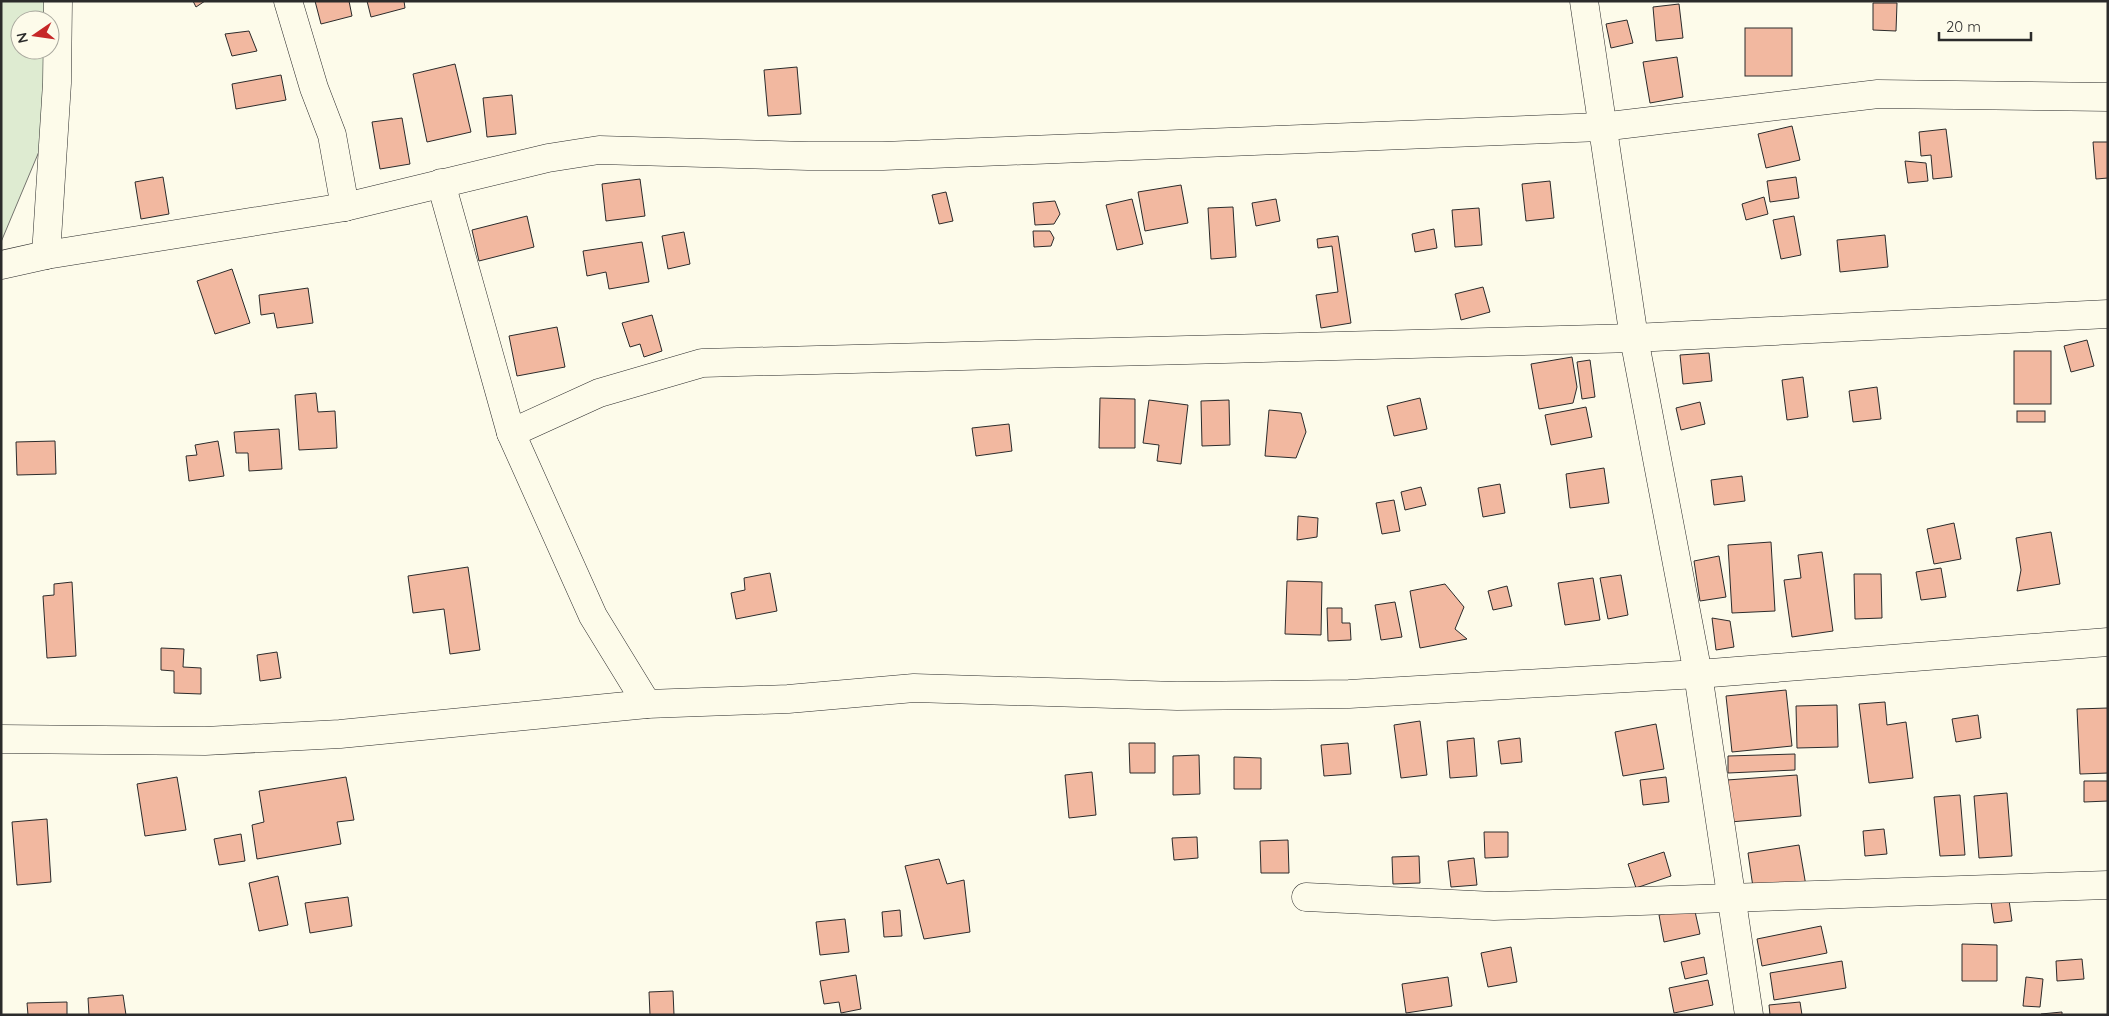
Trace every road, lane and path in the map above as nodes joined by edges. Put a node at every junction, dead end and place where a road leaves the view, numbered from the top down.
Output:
1 (58, 1) edge
2 (288, 1) edge
3 (1584, 1) edge
4 (2108, 97) edge
5 (1601, 126) junction
6 (440, 183) junction
7 (345, 207) junction
8 (46, 255) junction
9 (1, 265) edge
10 (2108, 314) edge
11 (1634, 338) junction
12 (511, 433) junction
13 (2108, 642) edge
14 (1698, 674) junction
15 (647, 704) junction
16 (1, 739) edge
17 (2108, 885) edge
18 (1306, 897) dead end
19 (1732, 897) junction
20 (1748, 1015) edge

1 - 8 street
2 - 7 street
3 - 5 street
4 - 5 street
5 - 6 street
5 - 11 street
6 - 7 street
6 - 12 street
7 - 8 street
8 - 9 street
10 - 11 street
11 - 12 street
11 - 14 street
12 - 15 street
13 - 14 street
14 - 15 street
14 - 19 street
15 - 16 street
17 - 19 street
18 - 19 street
19 - 20 street

